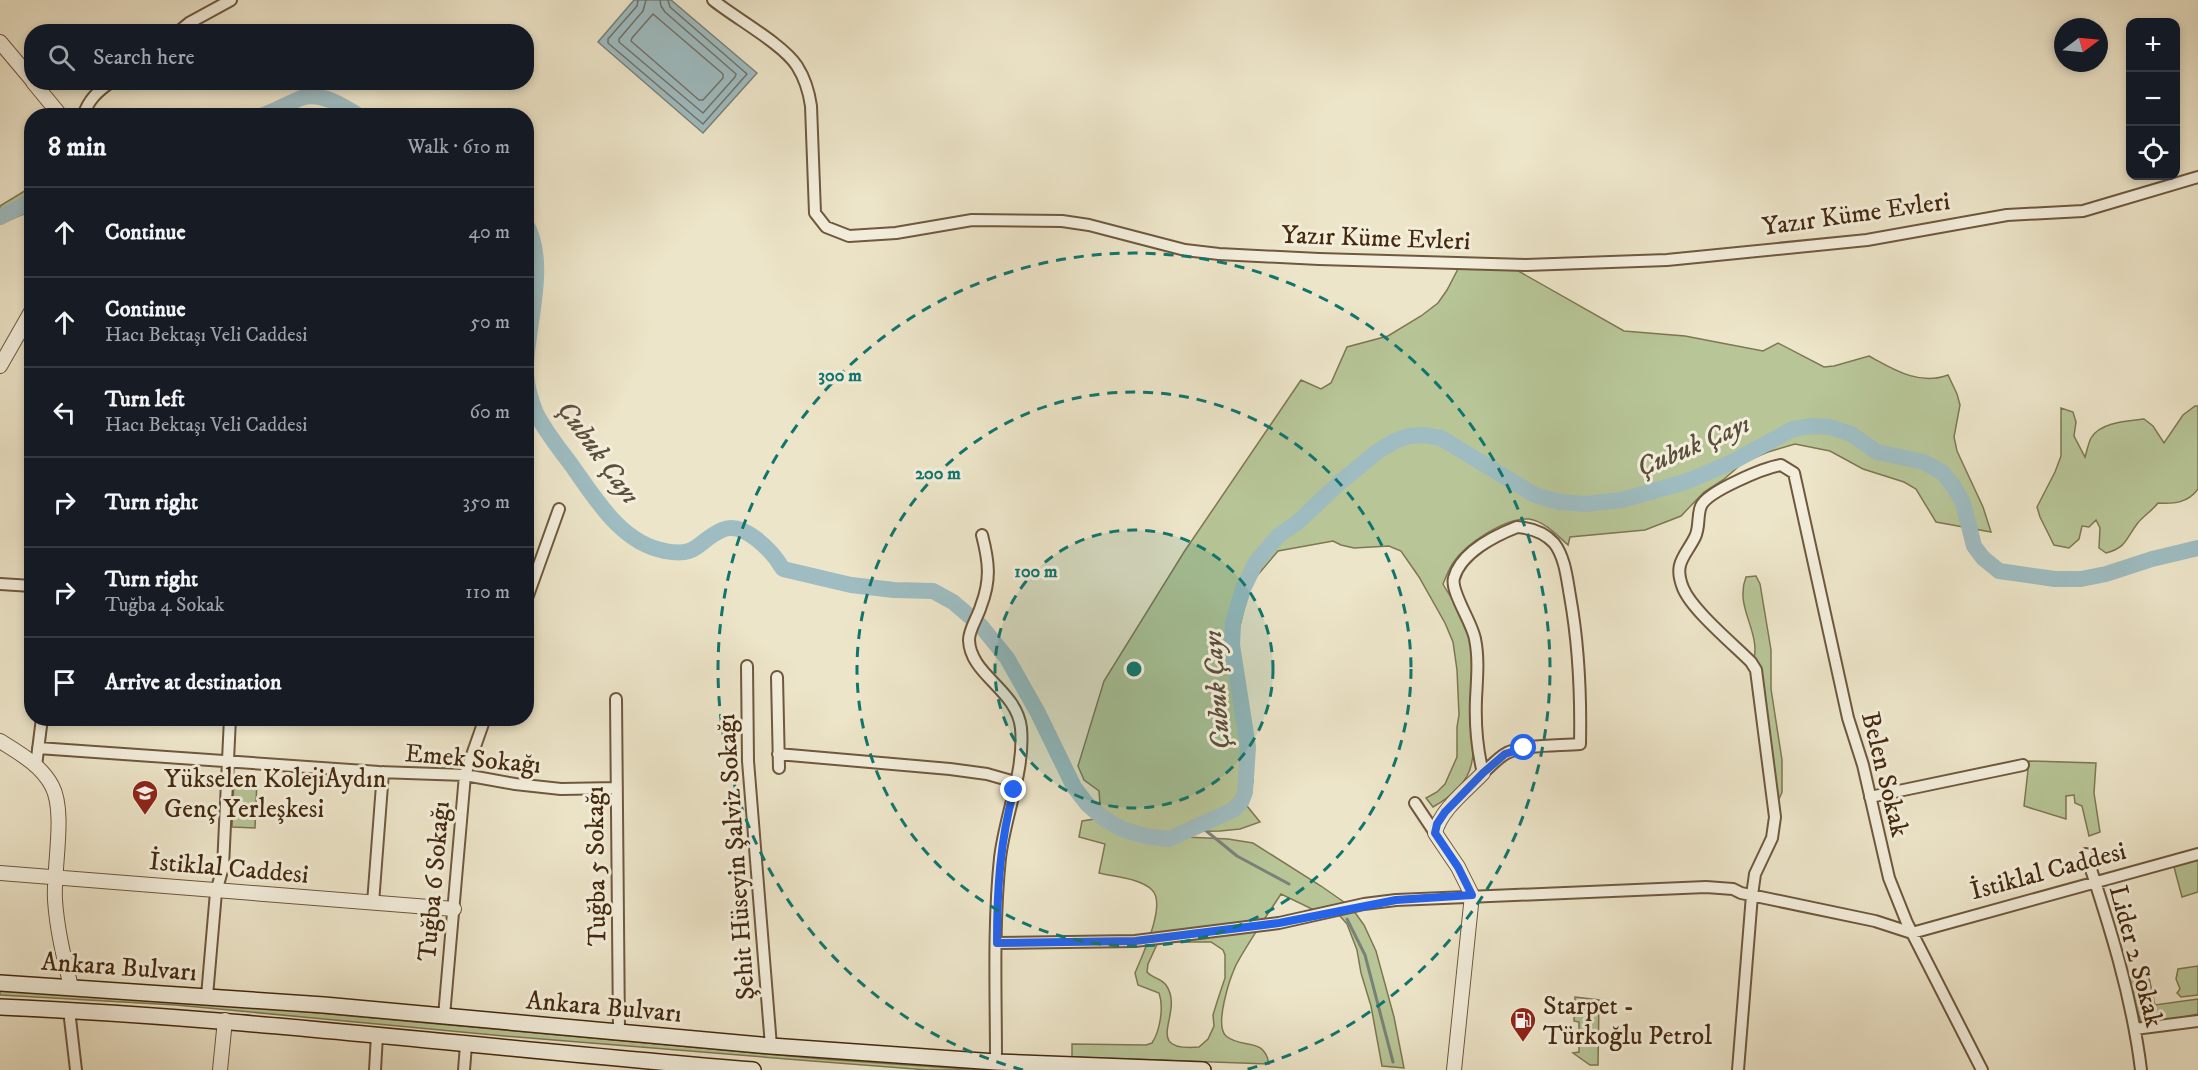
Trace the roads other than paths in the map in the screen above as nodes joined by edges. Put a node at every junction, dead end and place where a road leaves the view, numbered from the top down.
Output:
1 (231, 0) edge
2 (713, 0) edge
3 (188, 24) edge
4 (0, 42) edge
5 (24, 71) edge
6 (39, 90) edge
7 (100, 90) edge
8 (54, 108) edge
9 (86, 108) edge
10 (2198, 177) edge
11 (24, 324) edge
12 (0, 366) edge
13 (559, 509) dead end
14 (982, 535) dead end
15 (534, 579) edge
16 (0, 584) edge
17 (24, 586) edge
18 (747, 666) dead end
19 (777, 677) dead end
20 (616, 699) dead end
21 (41, 726) edge
22 (230, 726) edge
23 (482, 726) edge
24 (0, 741) edge
25 (38, 748) junction
26 (778, 754) junction
27 (229, 762) junction
28 (2023, 765) dead end
29 (36, 766) junction
30 (778, 768) dead end
31 (383, 772) junction
32 (1483, 773) junction
33 (465, 776) junction
34 (1015, 782) junction
35 (617, 788) junction
36 (1870, 797) junction
37 (1415, 803) dead end
38 (1435, 833) junction
39 (2086, 854) dead end
40 (2198, 854) edge
41 (0, 873) edge
42 (54, 877) junction
43 (2095, 881) junction
44 (216, 892) junction
45 (1752, 894) junction
46 (1472, 895) junction
47 (373, 903) junction
48 (454, 909) junction
49 (1912, 933) junction
50 (997, 943) junction
51 (0, 983) edge
52 (71, 987) junction
53 (207, 996) junction
54 (0, 1007) edge
55 (69, 1010) junction
56 (444, 1016) junction
57 (225, 1020) junction
58 (2198, 1021) edge
59 (2135, 1029) junction
60 (619, 1032) junction
61 (377, 1035) junction
62 (466, 1045) junction
63 (771, 1046) junction
64 (996, 1062) junction
65 (631, 1065) edge
66 (76, 1070) edge
67 (220, 1070) edge
68 (375, 1070) edge
69 (464, 1070) edge
70 (753, 1070) edge
71 (1203, 1070) edge
72 (1454, 1070) edge
73 (1738, 1070) edge
74 (1982, 1070) edge
75 (2141, 1070) edge

1 - 3 street
2 - 10 street, Yazır Küme Evleri
4 - 5 street
6 - 8 street
7 - 9 street
11 - 12 street
13 - 15 street
14 - 34 street
16 - 17 street
18 - 63 street, Şehit Hüseyin Şalviz Sokağı
19 - 26 street
20 - 35 street, Tuğba 5 Sokağı
21 - 25 street
22 - 27 street
23 - 33 street, Tuğba 6 Sokağı
24 - 29 street
25 - 27 street, Emek Sokağı
25 - 29 street
26 - 30 street
26 - 34 street
27 - 31 street, Emek Sokağı
27 - 44 street
28 - 36 street
29 - 42 street
31 - 33 street, Emek Sokağı
31 - 47 street
32 - 32 street
32 - 38 street
33 - 35 street, Emek Sokağı
33 - 48 street, Tuğba 6 Sokağı
34 - 50 street
35 - 60 street, Tuğba 5 Sokağı
36 - 45 street, Belen Sokak
36 - 49 street, Belen Sokak
37 - 38 street
38 - 46 street
39 - 43 street, Lider 2 Sokak
40 - 43 street, İstiklal Caddesi
41 - 42 street, İstiklal Caddesi
42 - 44 street, İstiklal Caddesi
42 - 52 street
43 - 49 street, İstiklal Caddesi
43 - 59 street, Lider 2 Sokak
44 - 47 street, İstiklal Caddesi
44 - 53 street
45 - 46 street
45 - 49 street
45 - 73 street
46 - 50 street
46 - 72 street
47 - 48 street, İstiklal Caddesi
48 - 56 street, Tuğba 6 Sokağı
49 - 74 street, Belen Sokak
50 - 64 street
51 - 52 main road, Ankara Bulvarı
52 - 53 main road, Ankara Bulvarı
53 - 56 main road, Ankara Bulvarı
54 - 55 main road, Ankara Bulvarı
55 - 57 main road, Ankara Bulvarı
55 - 66 street
56 - 60 main road, Ankara Bulvarı
57 - 61 main road, Ankara Bulvarı
57 - 67 street
58 - 59 street
59 - 75 street, Lider 2 Sokak
60 - 63 main road, Ankara Bulvarı
61 - 62 main road, Ankara Bulvarı
61 - 68 street
62 - 65 main road, Ankara Bulvarı
62 - 69 street
63 - 64 main road, Ankara Bulvarı
64 - 71 main road, Ankara Bulvarı
65 - 70 main road, Ankara Bulvarı

